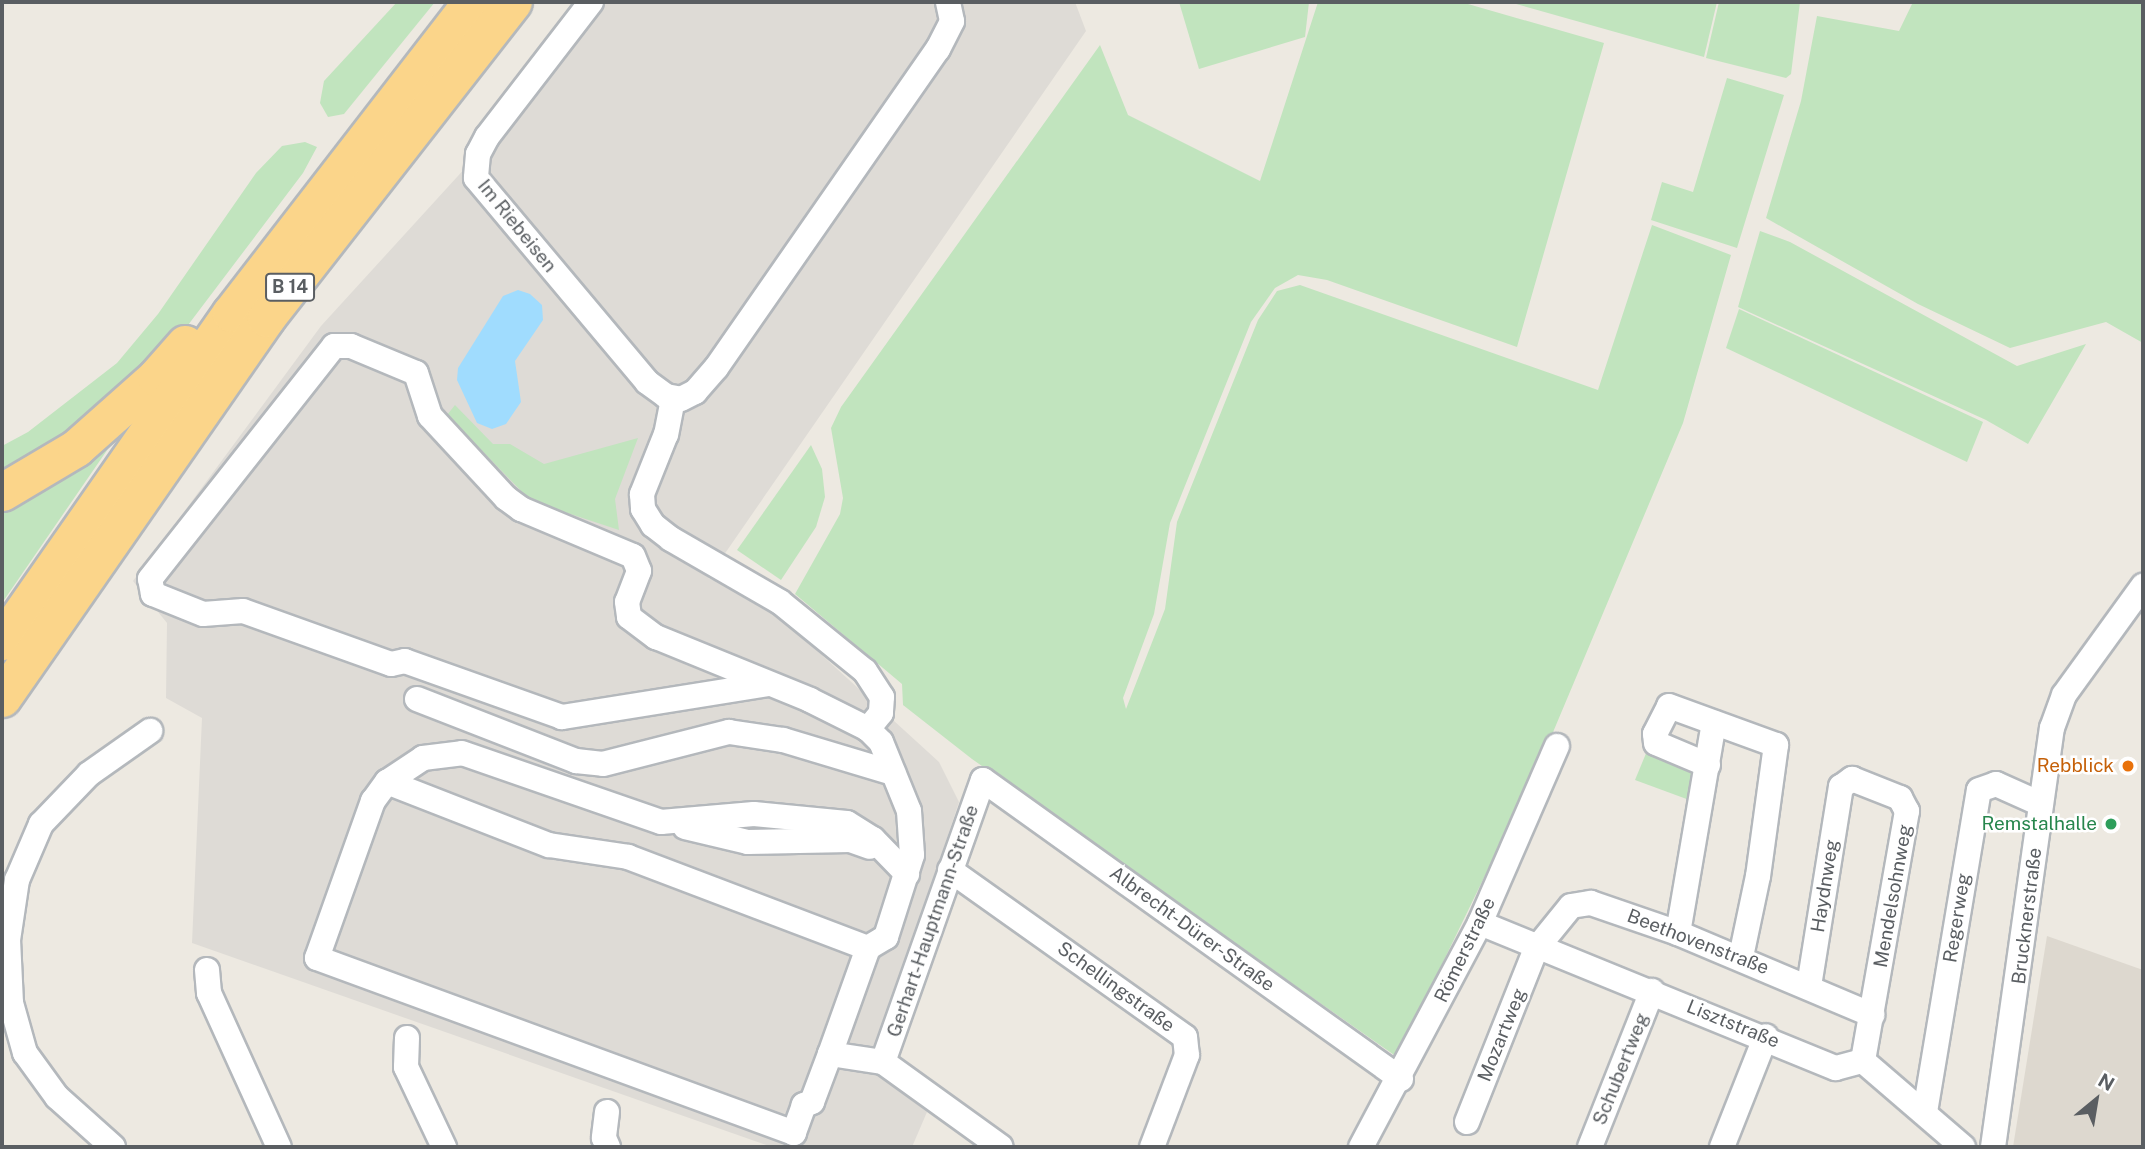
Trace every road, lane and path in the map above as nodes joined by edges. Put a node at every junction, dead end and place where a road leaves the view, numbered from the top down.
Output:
1 (471, 2) edge
2 (513, 2) edge
3 (591, 2) edge
4 (948, 2) edge
5 (231, 313) junction
6 (673, 399) junction
7 (2, 492) edge
8 (2143, 586) edge
9 (2, 641) edge
10 (769, 684) junction
11 (2, 698) edge
12 (417, 699) dead end
13 (1714, 723) junction
14 (868, 729) junction
15 (150, 731) dead end
16 (1557, 746) dead end
17 (1708, 765) junction
18 (893, 773) junction
19 (983, 780) joint
20 (387, 782) junction
21 (1841, 787) joint
22 (2041, 804) junction
23 (899, 866) junction
24 (950, 870) junction
25 (1480, 923) junction
26 (1678, 933) junction
27 (868, 948) junction
28 (1536, 949) junction
29 (1741, 957) junction
30 (207, 970) dead end
31 (1809, 986) junction
32 (1652, 991) junction
33 (1872, 1015) junction
34 (1766, 1036) junction
35 (407, 1038) dead end
36 (830, 1054) junction
37 (1863, 1060) junction
38 (883, 1062) junction
39 (1401, 1079) junction
40 (607, 1112) dead end
41 (1925, 1112) junction
42 (1467, 1122) dead end
43 (113, 1147) edge
44 (279, 1147) edge
45 (444, 1147) edge
46 (608, 1147) edge
47 (1001, 1147) edge
48 (1152, 1147) edge
49 (1361, 1147) edge
50 (1590, 1147) edge
51 (1722, 1147) edge
52 (1963, 1147) edge
53 (1993, 1147) edge

1 - 5 highway, B 14
2 - 11 highway, B 14
3 - 6 street, Im Riebeisen
4 - 6 street
5 - 7 highway
5 - 9 highway, B 14
6 - 14 street
8 - 22 street, Brucknerstraße
10 - 10 street
10 - 14 street
12 - 18 street
13 - 17 street
13 - 17 street
13 - 29 street
14 - 18 street
15 - 43 street
16 - 25 street, Römerstraße
17 - 26 street
18 - 23 street
19 - 24 street, Gerhart-Hauptmann-Straße
19 - 39 street, Albrecht-Dürer-Straße
20 - 23 street
20 - 27 street
20 - 36 street
21 - 31 street, Haydnweg
21 - 33 street, Mendelsohnweg
22 - 41 street, Regerweg
22 - 53 street, Brucknerstraße
23 - 27 street
24 - 38 street, Gerhart-Hauptmann-Straße
24 - 48 street, Schellingstraße
25 - 28 street, Lisztstraße
25 - 39 street, Römerstraße
26 - 28 street, Beethovenstraße
26 - 29 street, Beethovenstraße
27 - 36 street
28 - 32 street, Lisztstraße
28 - 42 street, Mozartweg
29 - 31 street, Beethovenstraße
30 - 44 street
31 - 33 street, Beethovenstraße
32 - 34 street, Lisztstraße
32 - 50 street, Schubertweg
33 - 37 street, Mendelsohnweg
34 - 37 street, Lisztstraße
34 - 51 street
35 - 45 street
36 - 38 street
37 - 41 street
38 - 47 street
39 - 49 street, Römerstraße
40 - 46 street
41 - 52 street

